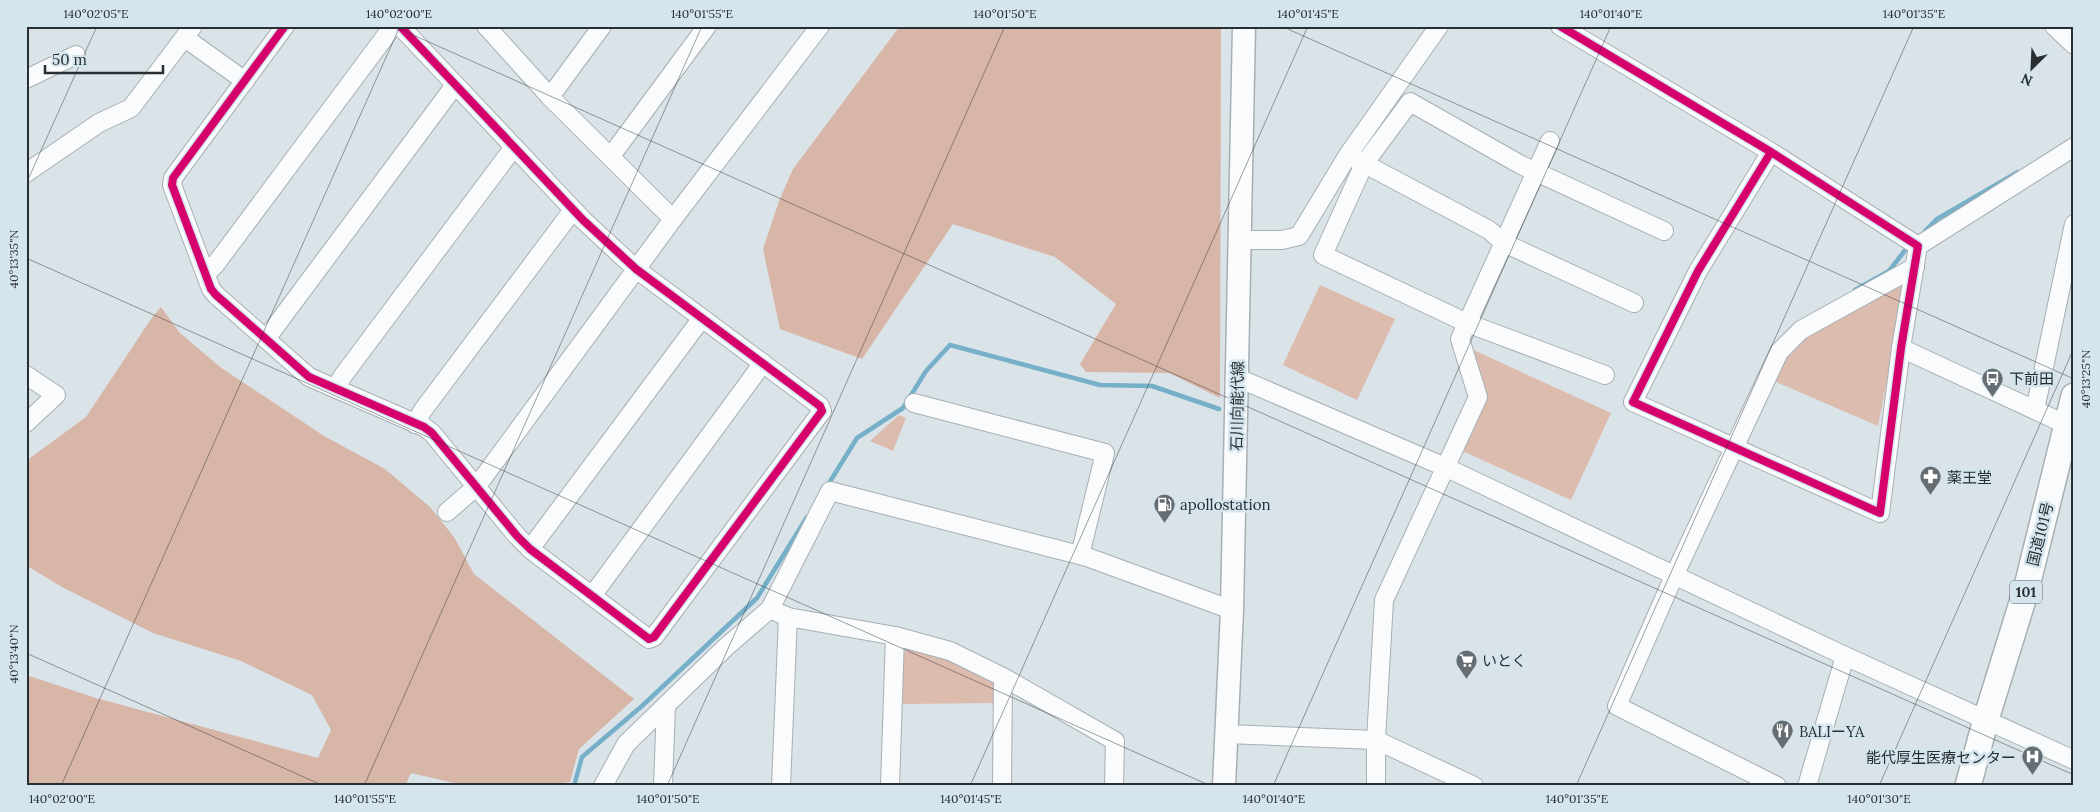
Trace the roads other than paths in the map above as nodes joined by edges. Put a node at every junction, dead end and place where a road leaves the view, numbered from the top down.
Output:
1 (285, 26) edge
2 (393, 26) edge
3 (400, 26) edge
4 (486, 26) edge
5 (602, 26) edge
6 (707, 26) edge
7 (820, 26) edge
8 (1244, 26) edge
9 (1439, 26) edge
10 (1560, 26) edge
11 (2054, 26) edge
12 (189, 32) edge
13 (2074, 45) edge
14 (76, 56) dead end
15 (26, 79) edge
16 (245, 81) junction
17 (455, 85) junction
18 (550, 96) junction
19 (1550, 141) dead end
20 (514, 147) junction
21 (2074, 147) edge
22 (1771, 152) junction
23 (1348, 155) junction
24 (611, 156) junction
25 (1364, 164) junction
26 (1536, 172) junction
27 (26, 173) edge
28 (573, 210) junction
29 (674, 218) junction
30 (2074, 224) edge
31 (1664, 231) dead end
32 (1240, 240) junction
33 (1504, 242) junction
34 (1918, 246) junction
35 (1915, 267) junction
36 (636, 269) junction
37 (206, 274) junction
38 (1634, 303) dead end
39 (702, 318) junction
40 (1467, 323) junction
41 (266, 339) junction
42 (1901, 348) junction
43 (763, 364) junction
44 (26, 375) edge
45 (1605, 375) dead end
46 (1238, 378) junction
47 (336, 389) junction
48 (2074, 396) edge
49 (914, 403) dead end
50 (2035, 410) junction
51 (26, 423) edge
52 (415, 424) junction
53 (2067, 425) junction
54 (1736, 448) junction
55 (1444, 466) junction
56 (476, 486) junction
57 (447, 512) dead end
58 (530, 549) junction
59 (1080, 555) junction
60 (1674, 576) junction
61 (592, 596) junction
62 (770, 610) junction
63 (1232, 610) junction
64 (788, 617) junction
65 (895, 636) junction
66 (1845, 656) junction
67 (1003, 677) junction
68 (666, 705) junction
69 (1986, 719) junction
70 (1226, 734) junction
71 (1376, 740) junction
72 (2074, 760) edge
73 (603, 786) edge
74 (663, 786) edge
75 (781, 786) edge
76 (890, 786) edge
77 (1002, 786) edge
78 (1114, 786) edge
79 (1224, 786) edge
80 (1376, 786) edge
81 (1474, 786) edge
82 (1777, 786) edge
83 (1807, 786) edge
84 (1968, 786) edge

1 - 16 street
2 - 37 street
3 - 17 street
4 - 18 street
5 - 18 street
6 - 24 street
7 - 29 street
8 - 32 main road, 石川向能代線
9 - 23 street
10 - 22 street
11 - 13 street
12 - 16 street
12 - 27 street
14 - 15 street
16 - 37 street
17 - 20 street
17 - 41 street
18 - 24 street
19 - 26 street
20 - 28 street
20 - 47 street
21 - 34 street
22 - 34 street
22 - 54 street
23 - 25 street
23 - 32 street
24 - 29 street
25 - 26 street
25 - 33 street
25 - 40 street
26 - 31 street
26 - 33 street
28 - 36 street
28 - 52 street
29 - 36 street
30 - 50 street
32 - 46 main road, 石川向能代線
33 - 38 street
33 - 40 street
34 - 35 street
35 - 42 street
35 - 54 street
36 - 39 street
36 - 56 street
37 - 41 street
39 - 43 street
39 - 58 street
40 - 45 street
40 - 55 street
41 - 47 street
42 - 50 street
42 - 54 street
43 - 61 street
43 - 61 street
44 - 51 street
46 - 55 street
46 - 63 main road, 石川向能代線
47 - 52 street
48 - 53 highway, 国道101号 / 101
49 - 59 street
50 - 53 street
52 - 56 street
53 - 69 highway, 国道101号 / 101
54 - 60 street
55 - 60 street
55 - 71 street
56 - 57 street
56 - 58 street
58 - 61 street
59 - 62 street
59 - 63 street
60 - 66 street
60 - 82 street
62 - 64 street
62 - 68 street
63 - 70 main road, 石川向能代線
64 - 65 street
64 - 75 street
65 - 67 street
65 - 76 street
66 - 69 street
66 - 83 street
67 - 77 street
67 - 78 street
68 - 73 street
68 - 74 street
69 - 72 street
69 - 84 highway, 国道101号 / 101
70 - 71 street
70 - 79 main road, 石川向能代線
71 - 80 street
71 - 81 street

